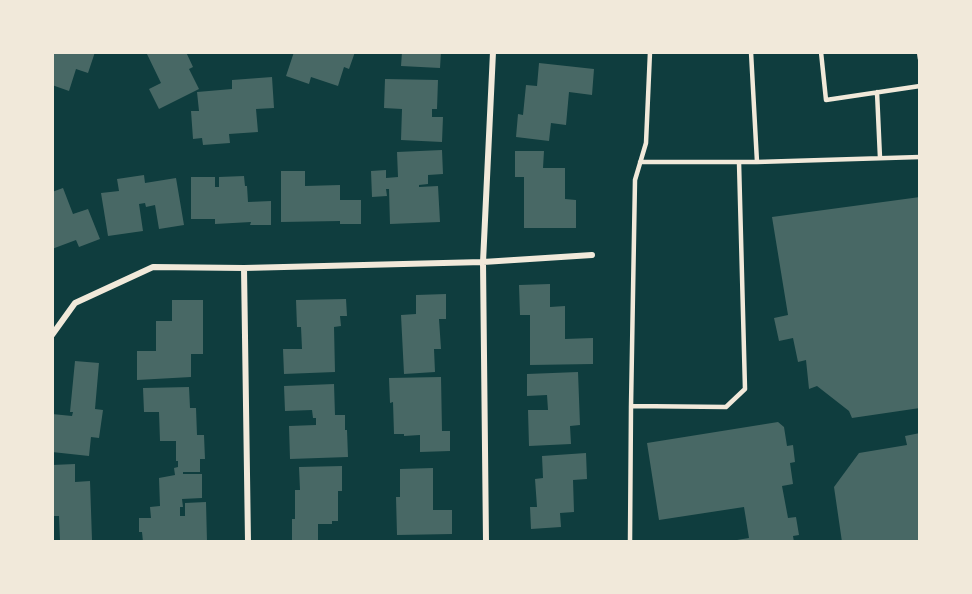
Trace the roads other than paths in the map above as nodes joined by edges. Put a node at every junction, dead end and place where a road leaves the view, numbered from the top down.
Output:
1 (493, 52) edge
2 (650, 52) edge
3 (751, 52) edge
4 (821, 52) edge
5 (919, 52) edge
6 (920, 59) edge
7 (920, 86) edge
8 (878, 92) junction
9 (920, 157) edge
10 (880, 158) junction
11 (640, 162) junction
12 (739, 162) junction
13 (757, 162) junction
14 (592, 255) dead end
15 (483, 262) junction
16 (244, 268) junction
17 (52, 335) edge
18 (631, 406) junction
19 (248, 542) edge
20 (486, 542) edge
21 (630, 542) edge

1 - 15 street
2 - 11 lane
3 - 13 lane
4 - 8 lane
5 - 6 lane
7 - 8 lane
8 - 10 lane
9 - 10 lane
10 - 13 lane
11 - 12 lane
11 - 18 lane
12 - 13 lane
12 - 18 lane
14 - 15 street
15 - 16 street
15 - 20 street
16 - 17 street
16 - 19 street
18 - 21 lane

